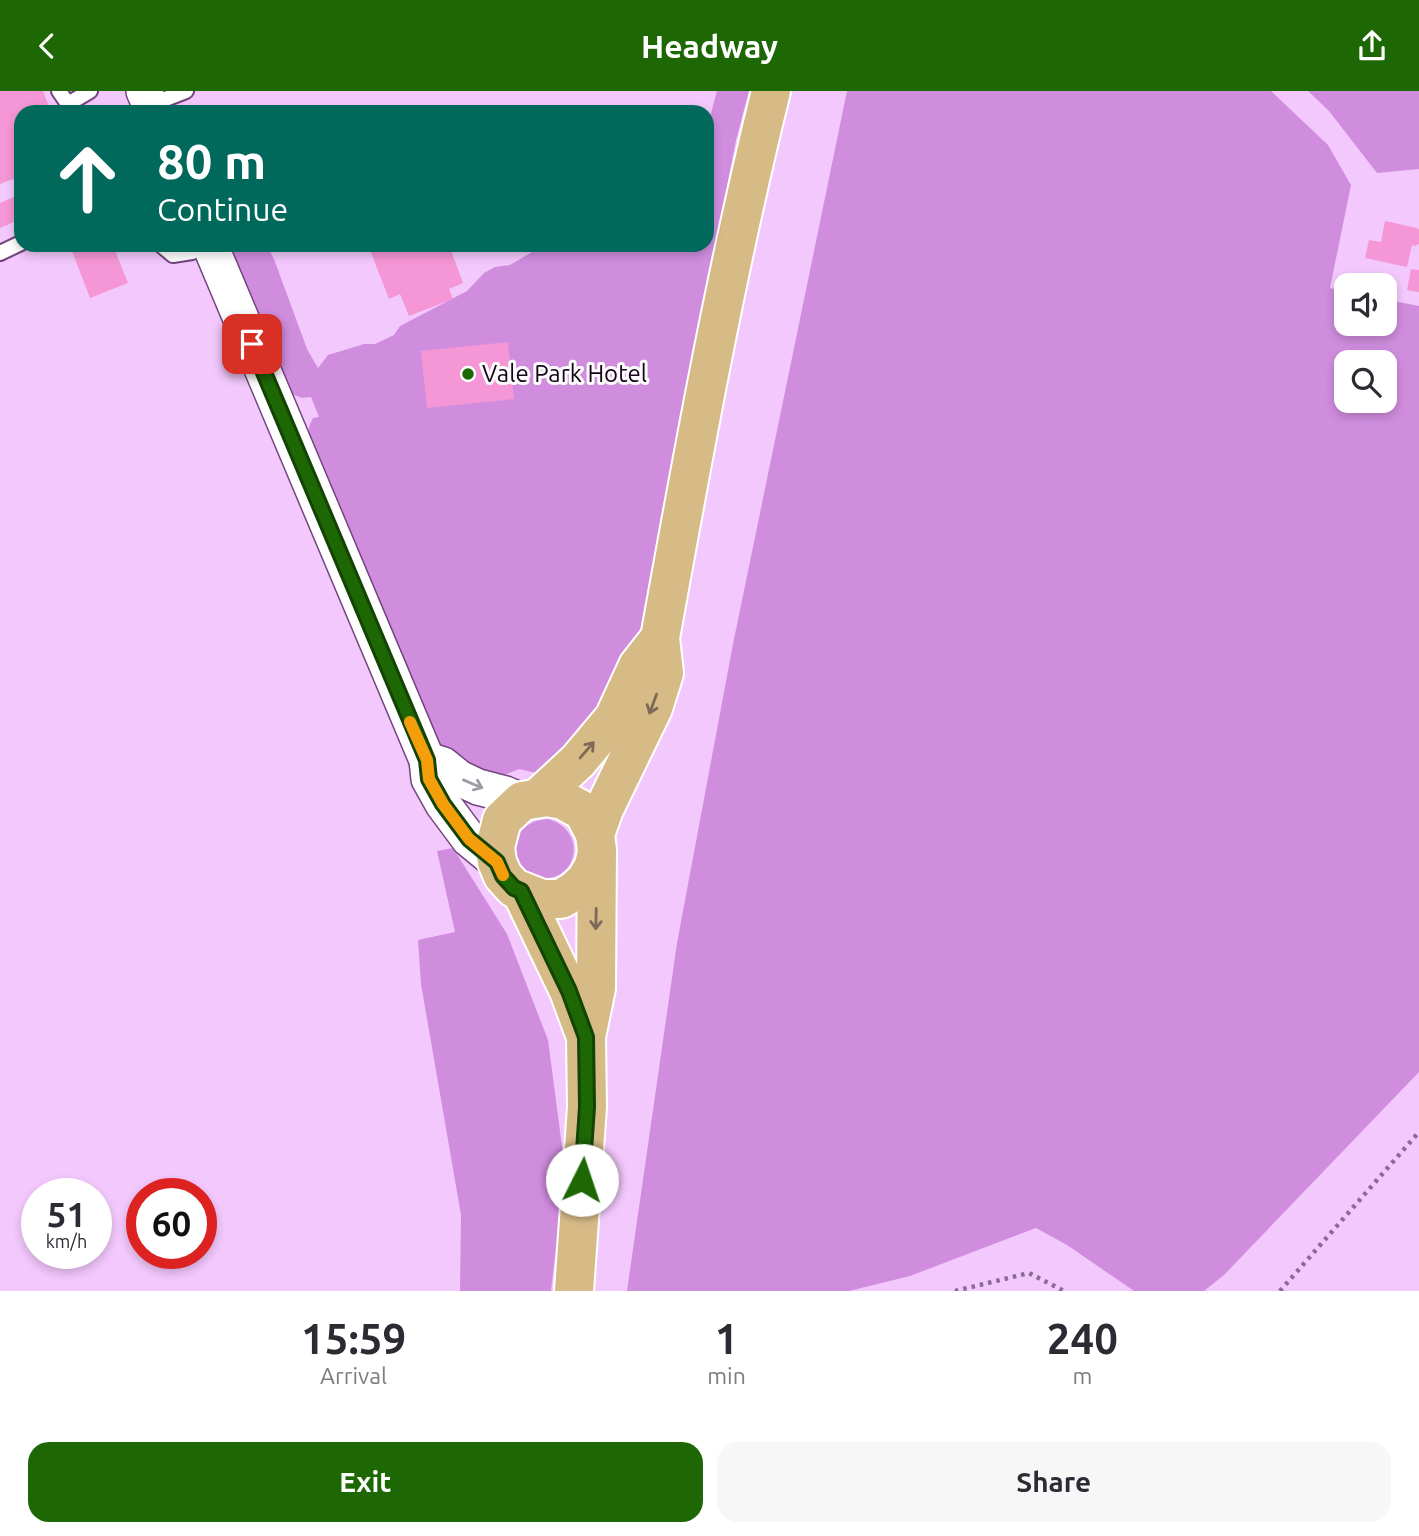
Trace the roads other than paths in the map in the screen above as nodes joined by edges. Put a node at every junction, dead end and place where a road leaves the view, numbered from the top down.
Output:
1 (90, 91) edge
2 (186, 91) edge
3 (771, 91) edge
4 (149, 103) edge
5 (73, 105) edge
6 (170, 252) edge
7 (192, 252) edge
8 (210, 252) edge
9 (660, 638) junction
10 (427, 760) junction
11 (530, 800) junction
12 (596, 842) junction
13 (497, 862) junction
14 (521, 891) junction
15 (586, 1037) junction
16 (574, 1291) edge

1 - 5 lane
2 - 4 lane
3 - 9 main road
6 - 7 lane
8 - 10 street
11 -> 9 main road
9 -> 12 main road
10 -> 11 street
10 - 13 street
11 - 12 main road
11 - 13 main road
12 - 14 main road
12 -> 15 main road
13 - 14 main road
14 - 15 main road
15 - 16 main road

